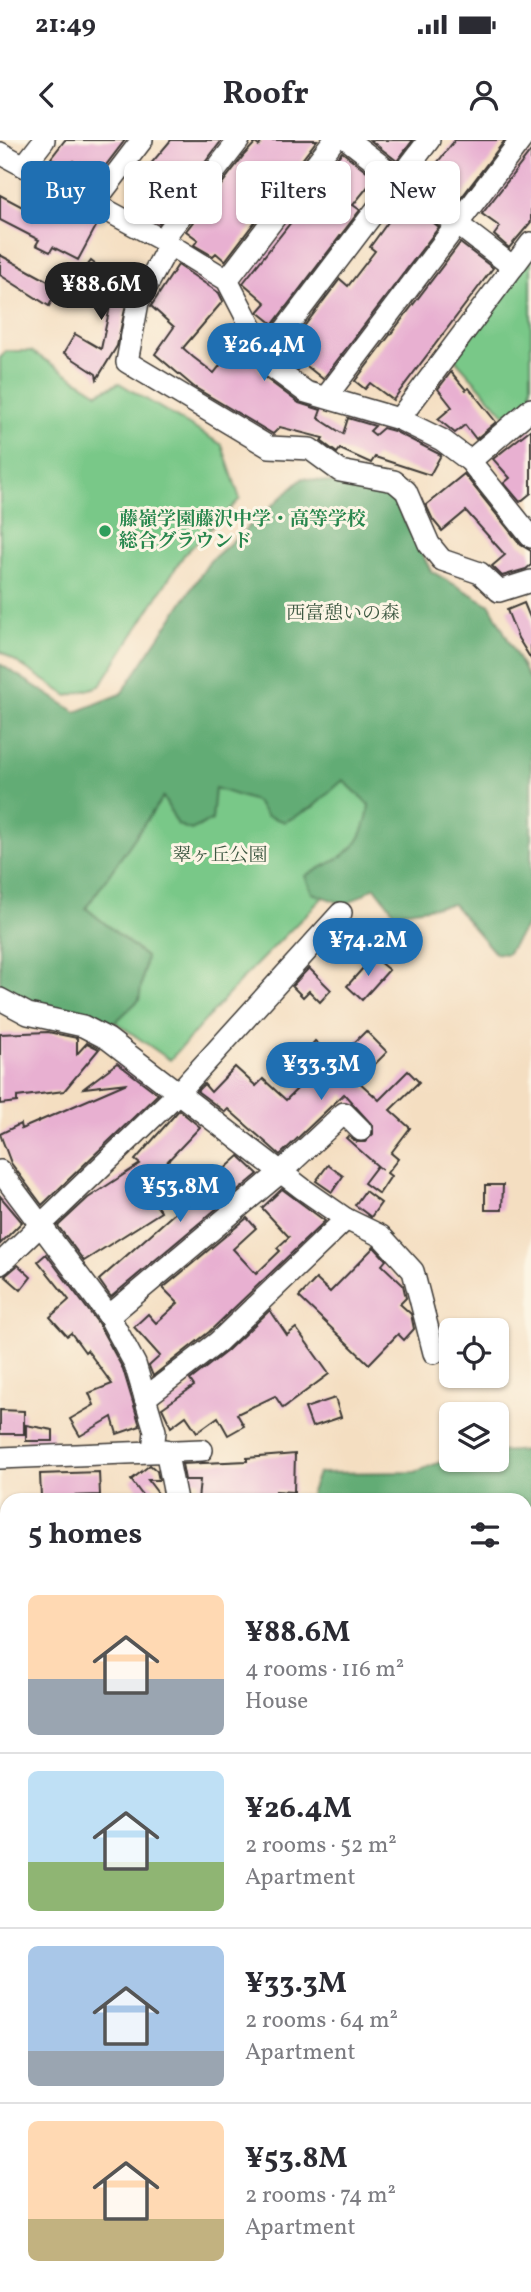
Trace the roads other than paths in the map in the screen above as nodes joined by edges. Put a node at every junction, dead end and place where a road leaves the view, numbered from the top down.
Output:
1 (44, 140) edge
2 (142, 140) edge
3 (239, 140) edge
4 (334, 140) edge
5 (348, 140) edge
6 (429, 140) edge
7 (521, 140) edge
8 (0, 153) edge
9 (28, 161) edge
10 (375, 161) edge
11 (413, 161) edge
12 (21, 164) edge
13 (110, 182) edge
14 (110, 212) edge
15 (460, 220) edge
16 (365, 224) edge
17 (457, 224) joint
18 (165, 242) junction
19 (531, 243) edge
20 (513, 267) junction
21 (226, 280) junction
22 (265, 356) junction
23 (326, 397) junction
24 (531, 409) edge
25 (399, 419) junction
26 (470, 461) junction
27 (523, 509) edge
28 (531, 537) edge
29 (531, 581) edge
30 (341, 913) dead end
31 (0, 999) edge
32 (179, 1092) junction
33 (361, 1130) dead end
34 (0, 1171) edge
35 (282, 1171) junction
36 (346, 1219) junction
37 (39, 1226) junction
38 (0, 1264) edge
39 (109, 1316) junction
40 (434, 1353) dead end
41 (145, 1398) junction
42 (159, 1450) junction
43 (202, 1450) dead end
44 (0, 1458) edge
45 (174, 1493) edge

1 - 9 street
2 - 13 street
3 - 18 street
4 - 21 street
5 - 10 street
6 - 11 street
7 - 15 street
8 - 12 street
14 - 18 street
16 - 22 street
17 - 20 street
17 - 23 street
18 - 21 street
18 - 29 street
19 - 20 street
20 - 25 street
21 - 22 street
22 - 23 street
23 - 25 street
24 - 26 street
25 - 26 street
26 - 27 street
27 - 28 street
30 - 32 street
31 - 32 street
32 - 35 street
32 - 37 street
33 - 35 street
34 - 37 street
35 - 36 street
35 - 39 street
36 - 40 street
36 - 41 street
37 - 38 street
37 - 39 street
39 - 41 street
41 - 42 street
42 - 43 street
42 - 44 street
42 - 45 street

